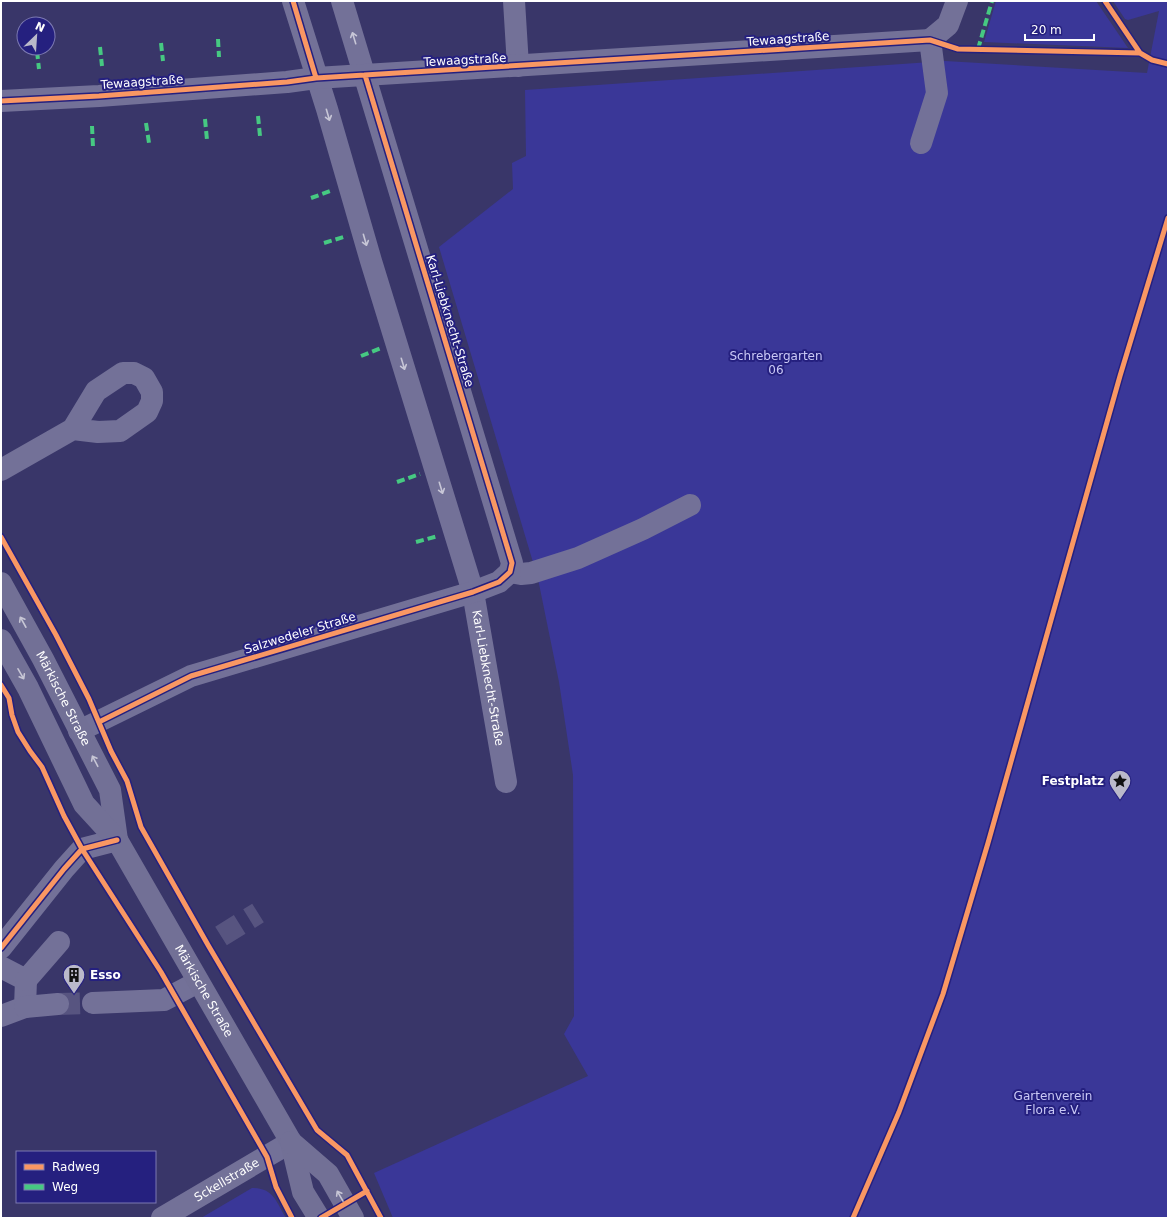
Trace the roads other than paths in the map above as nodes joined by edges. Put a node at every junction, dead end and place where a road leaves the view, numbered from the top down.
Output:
1 (293, 1) edge
2 (342, 1) edge
3 (514, 1) edge
4 (957, 1) edge
5 (930, 40) junction
6 (518, 66) junction
7 (365, 75) junction
8 (316, 78) junction
9 (1, 101) edge
10 (921, 143) dead end
11 (73, 430) dead end
12 (1, 470) edge
13 (690, 505) dead end
14 (510, 572) junction
15 (1, 583) edge
16 (473, 592) junction
17 (1, 640) edge
18 (79, 731) junction
19 (506, 782) dead end
20 (117, 840) junction
21 (59, 942) dead end
22 (2, 943) edge
23 (1, 967) edge
24 (26, 980) junction
25 (198, 982) junction
26 (94, 1002) tunnel mouth
27 (58, 1004) tunnel mouth
28 (26, 1007) junction
29 (1, 1016) edge
30 (292, 1142) junction
31 (162, 1218) edge
32 (319, 1218) edge
33 (353, 1218) edge

1 - 8 street, Karl-Liebknecht-Straße
7 -> 2 street, Karl-Liebknecht-Straße
3 - 6 street, Tewaagstraße
4 - 5 street
5 - 6 street, Tewaagstraße
5 - 10 street
6 - 7 street, Tewaagstraße
7 - 8 street, Tewaagstraße
7 - 14 street, Karl-Liebknecht-Straße
8 - 9 street, Tewaagstraße
8 -> 16 street, Karl-Liebknecht-Straße
11 - 12 street
13 - 14 street
14 - 16 street, Salzwedeler Straße
18 -> 15 main road, Märkische Straße
16 - 18 street, Salzwedeler Straße
16 - 19 street, Karl-Liebknecht-Straße
17 -> 20 main road, Märkische Straße
20 -> 18 main road, Märkische Straße
20 - 22 street
20 - 25 main road, Märkische Straße
21 - 24 street
23 - 24 street
24 - 28 street
25 - 26 street
25 - 30 main road, Märkische Straße
27 - 28 street
28 - 29 street
30 - 31 street, Sckellstraße
30 - 32 main road, Märkische Straße
33 -> 30 main road, Märkische Straße

